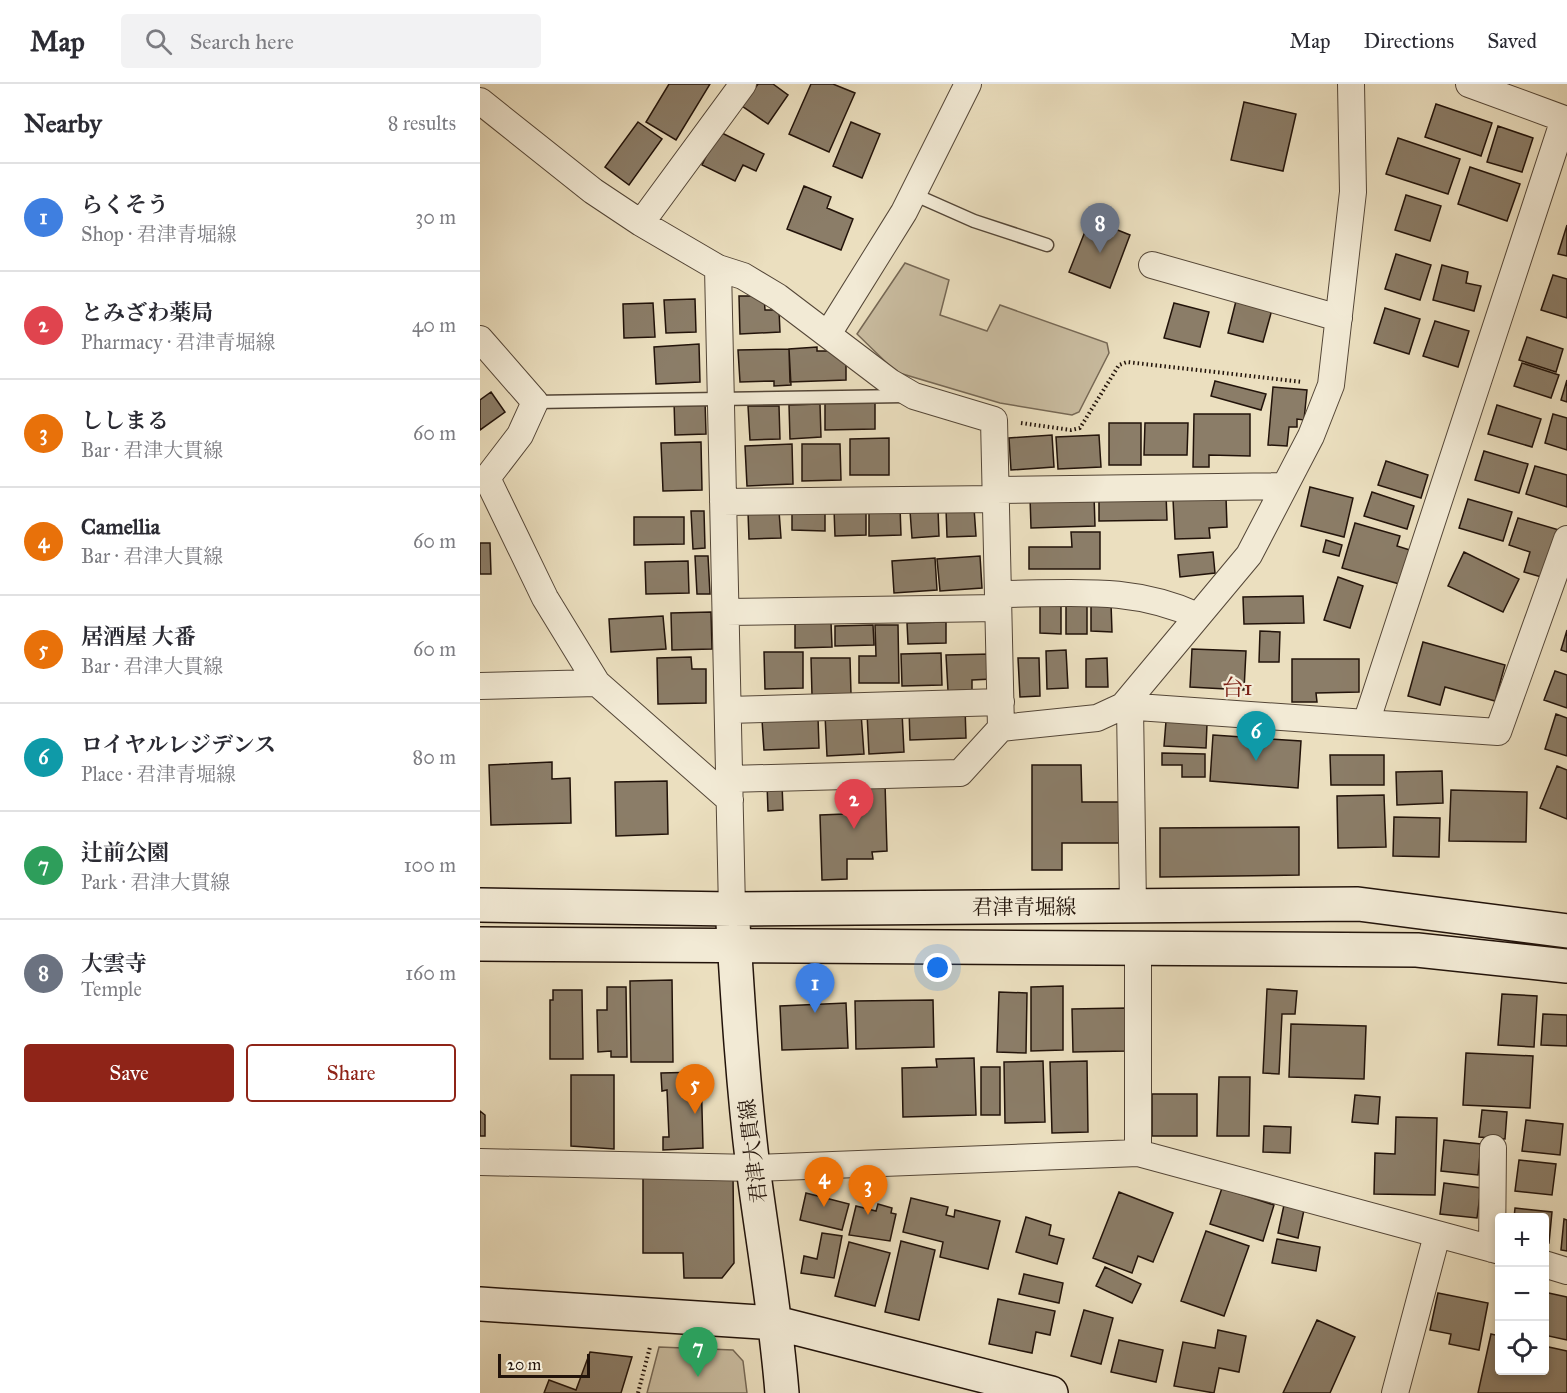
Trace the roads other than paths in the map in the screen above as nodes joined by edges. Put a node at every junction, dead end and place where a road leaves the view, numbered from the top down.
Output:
1 (743, 84) edge
2 (968, 84) edge
3 (1351, 84) edge
4 (1469, 84) edge
5 (480, 101) edge
6 (1566, 119) edge
7 (913, 194) junction
8 (641, 223) junction
9 (1047, 245) dead end
10 (1152, 265) dead end
11 (718, 268) junction
12 (1340, 318) junction
13 (828, 334) junction
14 (480, 339) edge
15 (915, 396) junction
16 (721, 397) junction
17 (535, 402) junction
18 (483, 478) edge
19 (1285, 486) junction
20 (996, 494) junction
21 (723, 502) junction
22 (1567, 539) edge
23 (998, 601) junction
24 (726, 612) junction
25 (1198, 616) junction
26 (597, 683) junction
27 (480, 686) edge
28 (1001, 702) junction
29 (1127, 706) junction
30 (728, 710) junction
31 (1366, 723) junction
32 (1001, 728) junction
33 (730, 790) junction
34 (480, 905) edge
35 (1133, 906) junction
36 (732, 909) junction
37 (1567, 931) edge
38 (480, 944) edge
39 (734, 944) junction
40 (1138, 948) junction
41 (1567, 966) edge
42 (1493, 1148) dead end
43 (1138, 1153) junction
44 (480, 1162) edge
45 (753, 1168) junction
46 (1495, 1216) edge
47 (1437, 1235) junction
48 (1495, 1250) edge
49 (1549, 1265) edge
50 (1567, 1271) edge
51 (480, 1305) edge
52 (776, 1323) junction
53 (782, 1393) edge
54 (1051, 1393) edge
55 (1395, 1393) edge

1 - 8 street
2 - 7 street
3 - 12 street
4 - 6 street
5 - 8 street
6 - 31 street
7 - 9 lane
7 - 13 street
8 - 11 street
10 - 12 street
11 - 13 street
11 - 16 street
12 - 19 street
13 - 15 street
14 - 17 street
15 - 16 lane
15 - 20 street
16 - 17 lane
16 - 21 street
17 - 18 street
18 - 26 street
19 - 20 street
19 - 25 street
20 - 21 street
20 - 23 street
21 - 24 street
22 - 31 street
23 - 24 street
23 - 25 street
23 - 28 street
24 - 30 street
25 - 29 street
26 - 27 street
26 - 33 street
28 - 30 street
28 - 32 street
29 - 31 street
29 - 32 street
29 - 35 street
30 - 33 street
32 - 33 street
33 - 36 street
34 - 36 main road, 君津青堀線
35 - 36 main road, 君津青堀線
35 - 37 main road, 君津青堀線
36 - 39 main road, 君津大貫線
38 - 39 main road, 君津青堀線
39 - 40 main road, 君津青堀線
39 - 45 main road, 君津大貫線
40 - 41 main road, 君津青堀線
40 - 43 street
42 - 46 street
43 - 45 street
43 - 47 street
44 - 45 street
45 - 52 main road, 君津大貫線
47 - 48 street
47 - 55 street
49 - 50 street
51 - 52 main road
52 - 53 main road, 君津大貫線
52 - 54 main road

